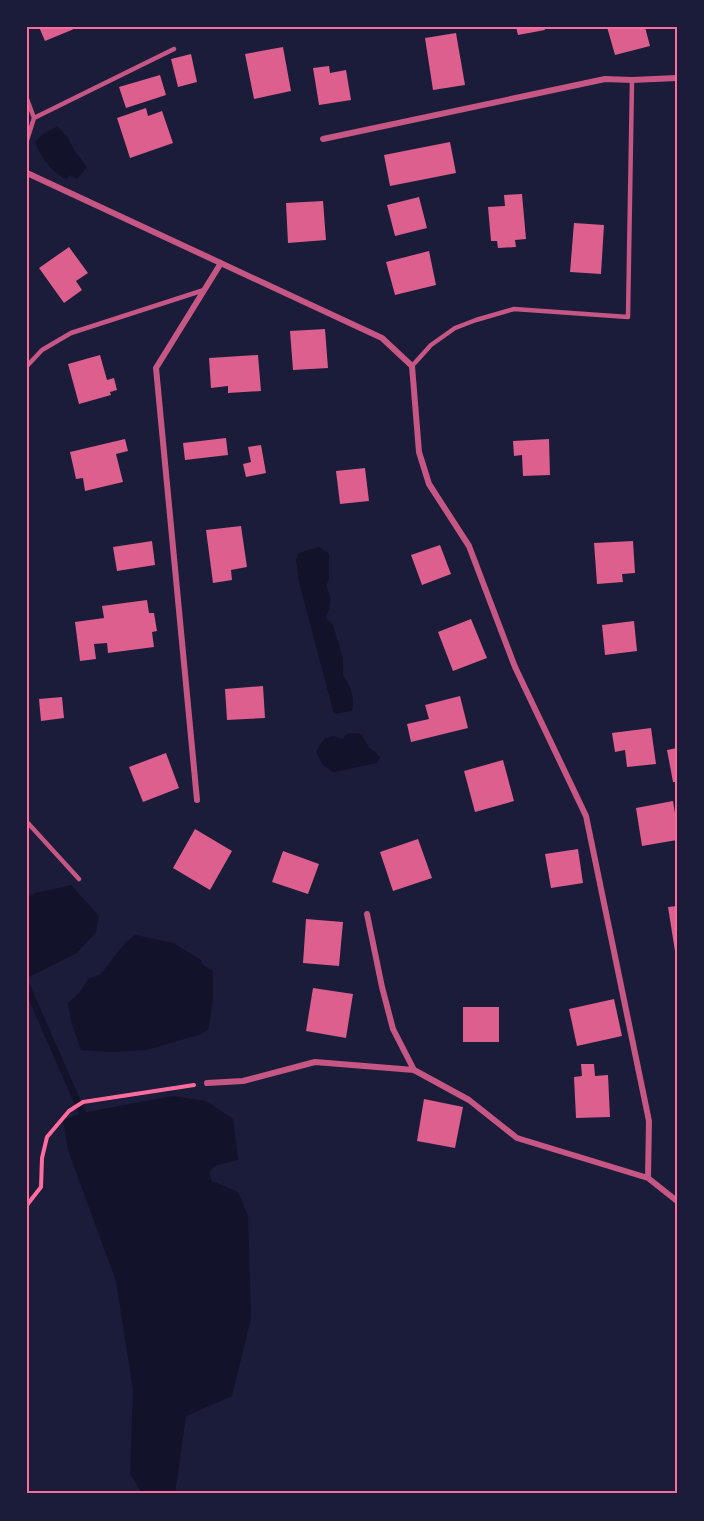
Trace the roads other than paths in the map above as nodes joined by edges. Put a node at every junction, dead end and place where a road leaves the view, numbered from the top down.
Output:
1 (174, 49) dead end
2 (677, 78) edge
3 (632, 80) junction
4 (27, 99) edge
5 (34, 118) junction
6 (323, 138) dead end
7 (27, 140) edge
8 (27, 173) edge
9 (221, 263) junction
10 (204, 290) junction
11 (27, 366) edge
12 (412, 366) junction
13 (197, 800) dead end
14 (27, 822) edge
15 (79, 879) dead end
16 (368, 914) dead end
17 (414, 1070) junction
18 (207, 1083) road end
19 (648, 1178) junction
20 (677, 1201) edge

1 - 5 lane
2 - 3 street
3 - 6 street
3 - 12 lane
4 - 5 lane
5 - 7 lane
8 - 9 street
9 - 10 street
9 - 12 street
10 - 11 lane
10 - 13 street
12 - 19 street
14 - 15 lane
16 - 17 street
17 - 18 street
17 - 19 street
19 - 20 street

